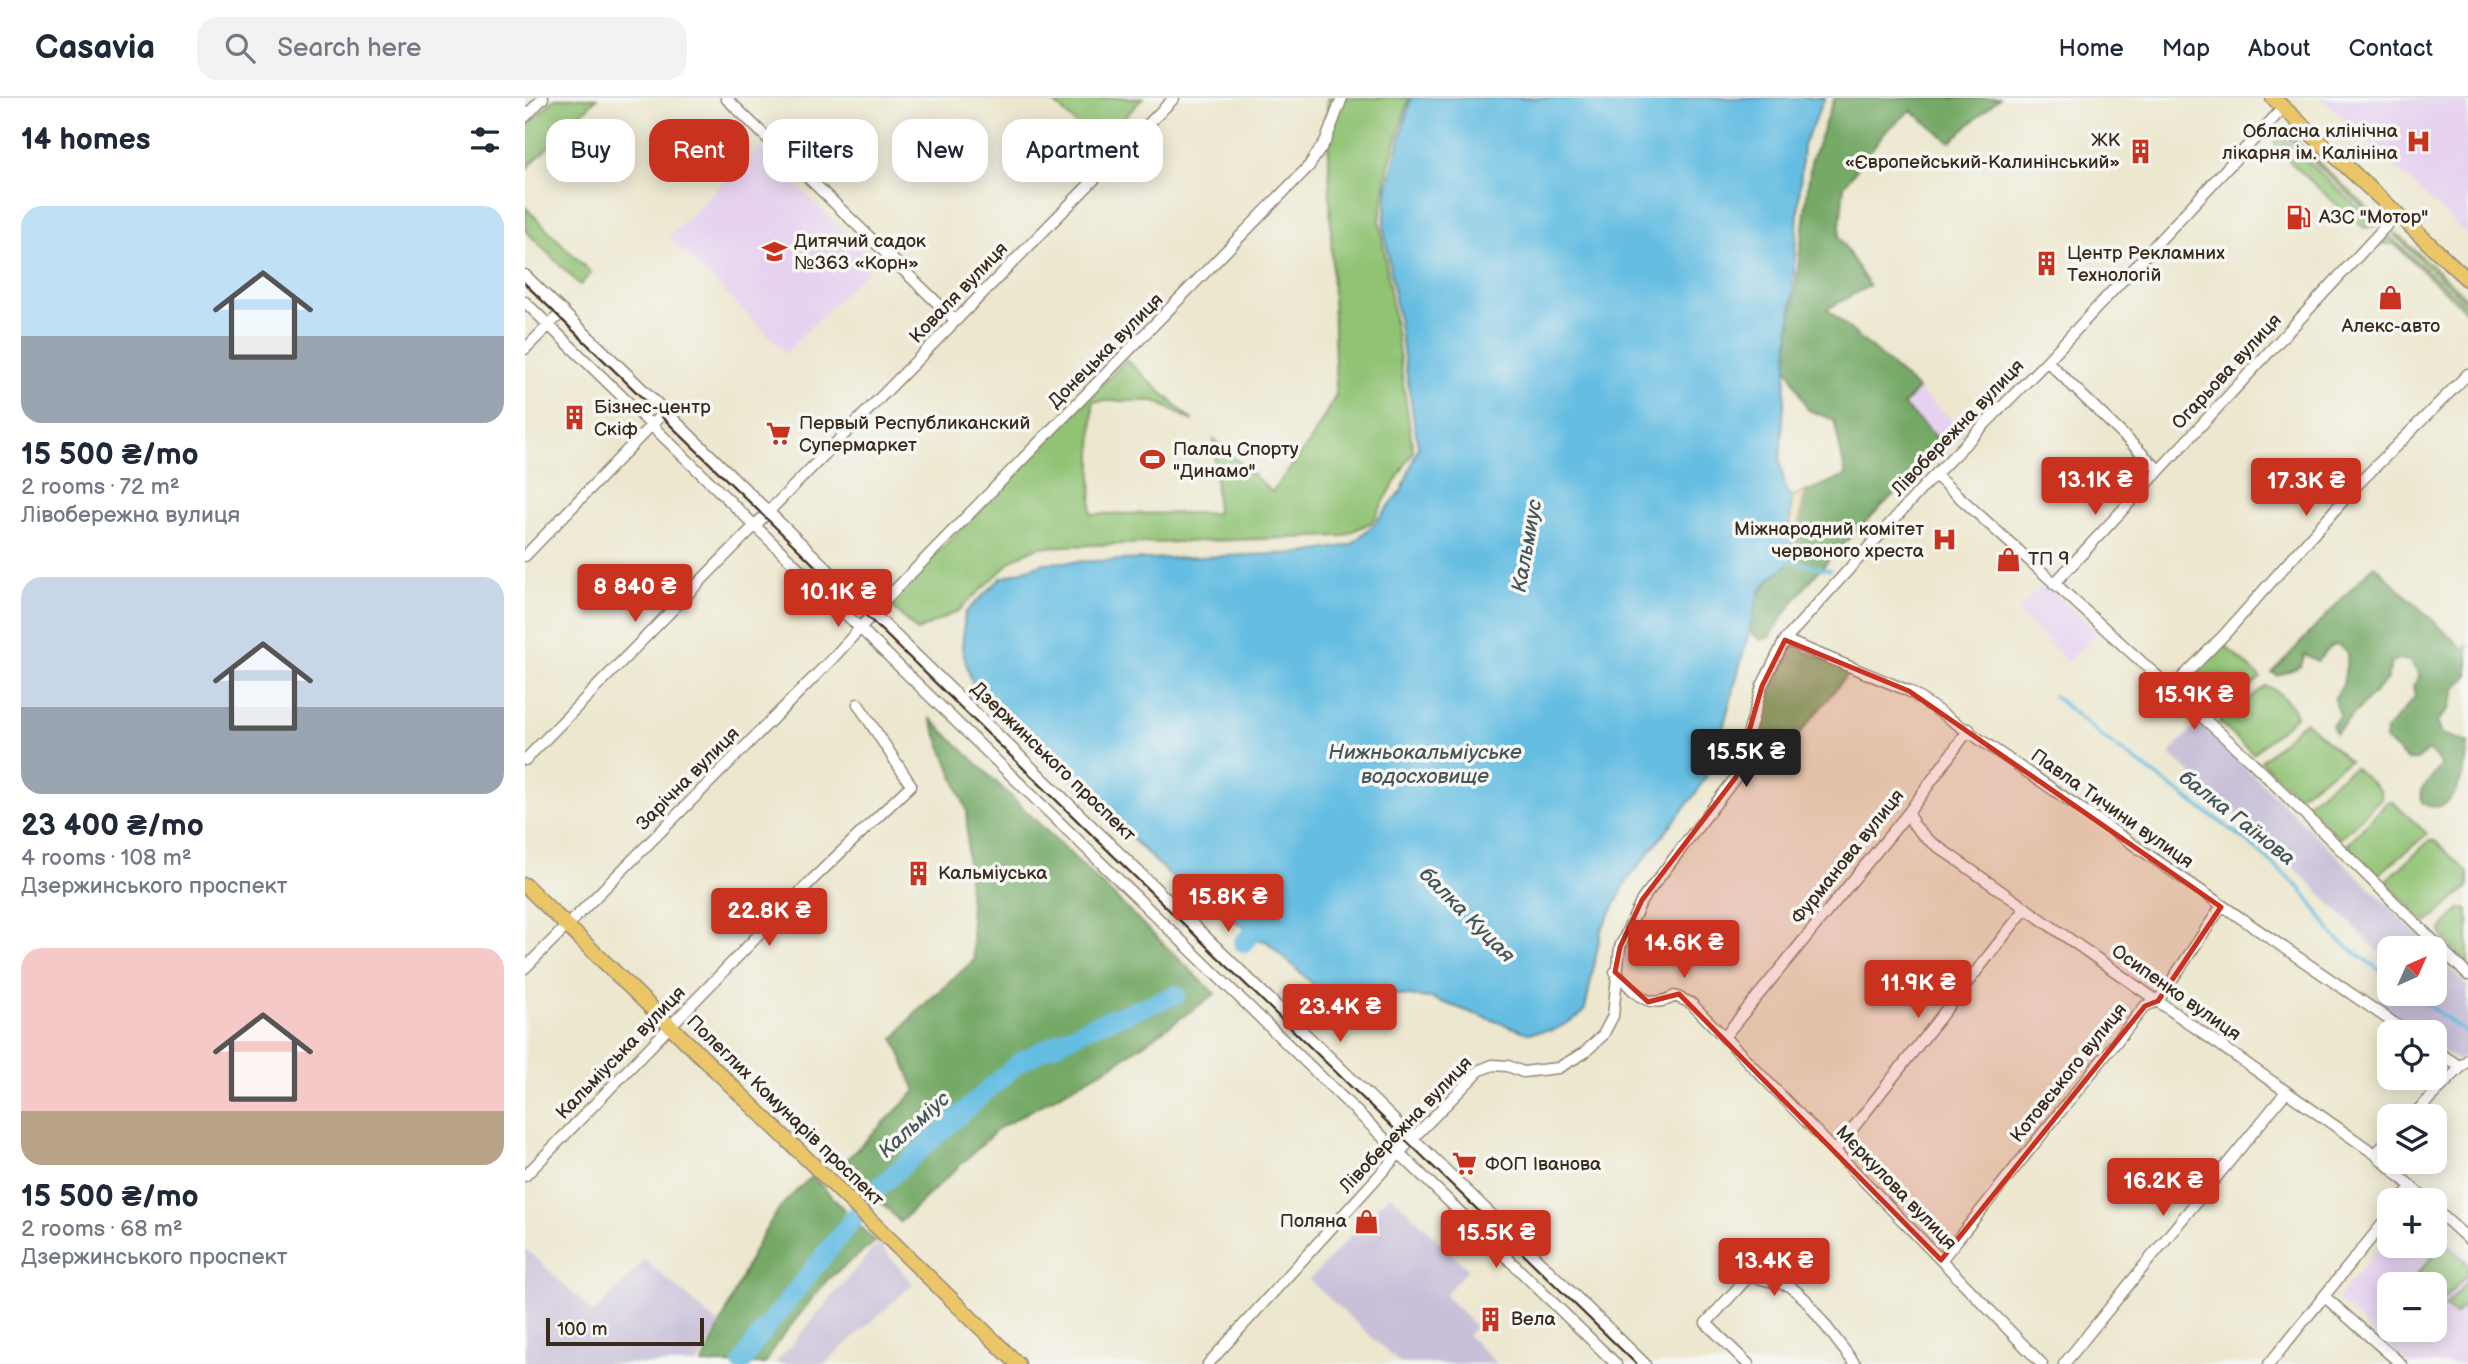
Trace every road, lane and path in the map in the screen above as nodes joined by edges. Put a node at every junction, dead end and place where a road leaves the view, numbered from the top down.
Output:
1 (543, 98) edge
2 (726, 98) edge
3 (1174, 98) edge
4 (1342, 98) edge
5 (2278, 103) edge
6 (525, 117) edge
7 (2397, 215) junction
8 (525, 275) edge
9 (2468, 280) edge
10 (525, 302) edge
11 (563, 311) junction
12 (956, 321) junction
13 (549, 325) junction
14 (525, 349) edge
15 (2047, 361) junction
16 (2468, 374) edge
17 (665, 411) junction
18 (652, 425) junction
19 (2159, 470) junction
20 (1935, 475) junction
21 (768, 511) junction
22 (753, 526) junction
23 (525, 556) edge
24 (2054, 584) junction
25 (873, 613) junction
26 (859, 627) junction
27 (1784, 640) junction
28 (2171, 689) junction
29 (858, 704) dead end
30 (1969, 729) junction
31 (525, 760) edge
32 (1909, 812) junction
33 (525, 885) edge
34 (2221, 907) junction
35 (2026, 908) junction
36 (567, 925) junction
37 (525, 968) edge
38 (1615, 972) junction
39 (2468, 975) edge
40 (2158, 1001) junction
41 (2389, 1020) edge
42 (672, 1028) junction
43 (1724, 1037) junction
44 (2447, 1056) edge
45 (2465, 1064) edge
46 (2286, 1092) junction
47 (2424, 1104) edge
48 (1413, 1138) junction
49 (1835, 1151) junction
50 (1398, 1154) junction
51 (2375, 1154) joint
52 (525, 1176) edge
53 (2412, 1187) edge
54 (2447, 1220) edge
55 (2377, 1231) edge
56 (2468, 1240) edge
57 (1941, 1260) junction
58 (2325, 1297) junction
59 (1018, 1364) edge
60 (1208, 1364) edge
61 (1616, 1364) edge
62 (1644, 1364) edge
63 (1748, 1364) edge
64 (1854, 1364) edge
65 (2042, 1364) edge
66 (2064, 1364) edge
67 (2269, 1364) edge
68 (2401, 1364) edge

1 - 6 street
2 - 12 street
3 - 12 street, Коваля вулиця
4 - 25 street, Донецька вулиця
5 - 7 main road
5 - 15 street, Лівобережна вулиця
7 - 9 main road
7 - 19 street, Огарьова вулиця
8 - 11 street, Дзержинського проспект
10 - 13 street, Дзержинського проспект
11 - 13 street
11 - 17 street, Дзержинського проспект
12 - 21 street, Коваля вулиця
13 - 14 street
13 - 18 street, Дзержинського проспект
15 - 19 street
15 - 20 street, Лівобережна вулиця
16 - 28 street
17 - 18 street
17 - 21 street, Дзержинського проспект
18 - 22 street, Дзержинського проспект
18 - 23 street
19 - 24 street, Огарьова вулиця
20 - 24 street
20 - 27 street, Лівобережна вулиця
21 - 22 street
21 - 25 street, Дзержинського проспект
22 - 26 street, Дзержинського проспект
22 - 31 street
24 - 28 street
25 - 26 street, Зарічна вулиця
25 - 48 street, Дзержинського проспект
26 - 36 street, Зарічна вулиця
26 - 50 street, Дзержинського проспект
27 - 30 street, Павла Тичини вулиця
27 - 38 street, Лівобережна вулиця
28 - 39 street
29 - 42 street, Кальміуська вулиця
30 - 32 street, Фурманова вулиця
30 - 34 street, Павла Тичини вулиця
32 - 35 street, Осипенко вулиця
32 - 43 street, Фурманова вулиця
33 - 36 main road, Полеглих Комунарів проспект
34 - 40 street, Котовського вулиця
34 - 41 street, Павла Тичини вулиця
35 - 40 street, Осипенко вулиця
35 - 49 street
36 - 37 street, Зарічна вулиця
36 - 42 main road, Полеглих Комунарів проспект
38 - 43 street, Мєркулова вулиця
38 - 48 street, Лівобережна вулиця
40 - 46 street, Осипенко вулиця
40 - 57 street, Котовського вулиця
42 - 52 street, Кальміуська вулиця
42 - 59 main road, Полеглих Комунарів проспект
43 - 49 street, Мєркулова вулиця
44 - 45 street
45 - 47 street
46 - 51 street, Осипенко вулиця
46 - 66 street
48 - 50 street, Лівобережна вулиця
48 - 62 street, Дзержинського проспект
49 - 57 street, Мєркулова вулиця
50 - 60 street, Лівобережна вулиця
50 - 61 street, Дзержинського проспект
51 - 53 street, Осипенко вулиця
54 - 56 street
55 - 58 street
57 - 65 street, Мєркулова вулиця
58 - 67 street
58 - 68 street
63 - 64 street

